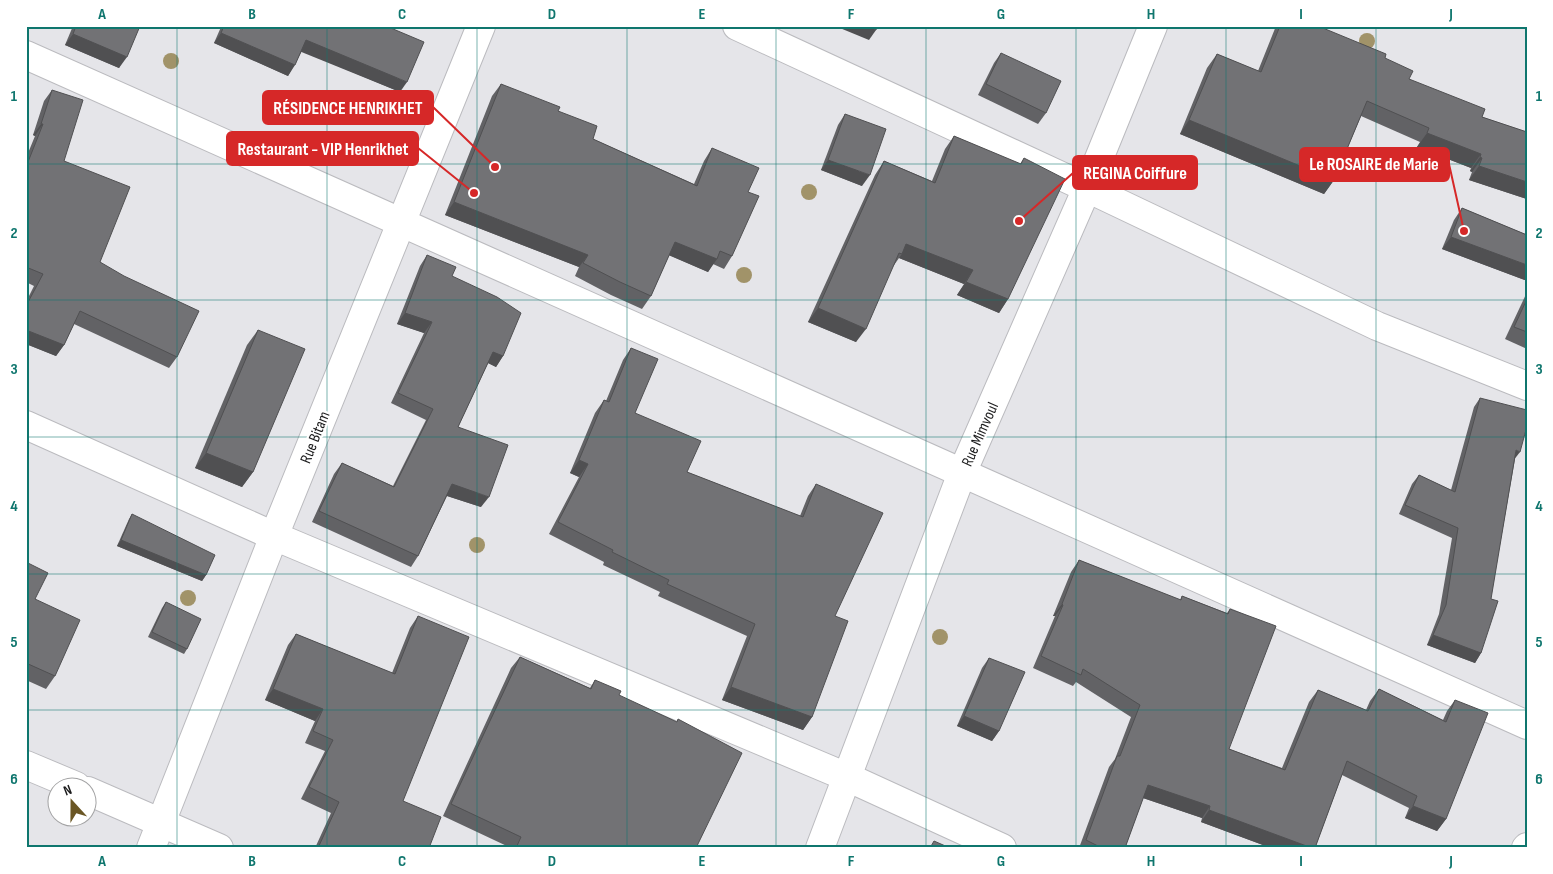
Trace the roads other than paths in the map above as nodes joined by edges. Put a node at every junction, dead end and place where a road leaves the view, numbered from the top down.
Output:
1 (481, 26) edge
2 (737, 26) edge
3 (1153, 26) edge
4 (26, 55) edge
5 (1087, 188) junction
6 (402, 223) junction
7 (1527, 386) edge
8 (26, 425) edge
9 (962, 473) junction
10 (274, 536) junction
11 (1527, 725) edge
12 (26, 766) edge
13 (51, 776) edge
14 (847, 777) junction
15 (98, 795) edge
16 (160, 822) junction
17 (150, 848) edge
18 (219, 848) edge
19 (820, 848) edge
20 (1002, 848) edge

1 - 6 street, Rue Bitam
2 - 5 street
3 - 5 street, Rue Mimvoul
4 - 6 street
5 - 7 street
5 - 9 street, Rue Mimvoul
6 - 9 street
6 - 10 street, Rue Bitam
8 - 10 street
9 - 11 street
9 - 14 street, Rue Mimvoul
10 - 14 street
10 - 16 street, Rue Bitam
12 - 13 street
14 - 19 street, Rue Mimvoul
14 - 20 street
15 - 16 street
16 - 17 street, Rue Bitam
16 - 18 street

